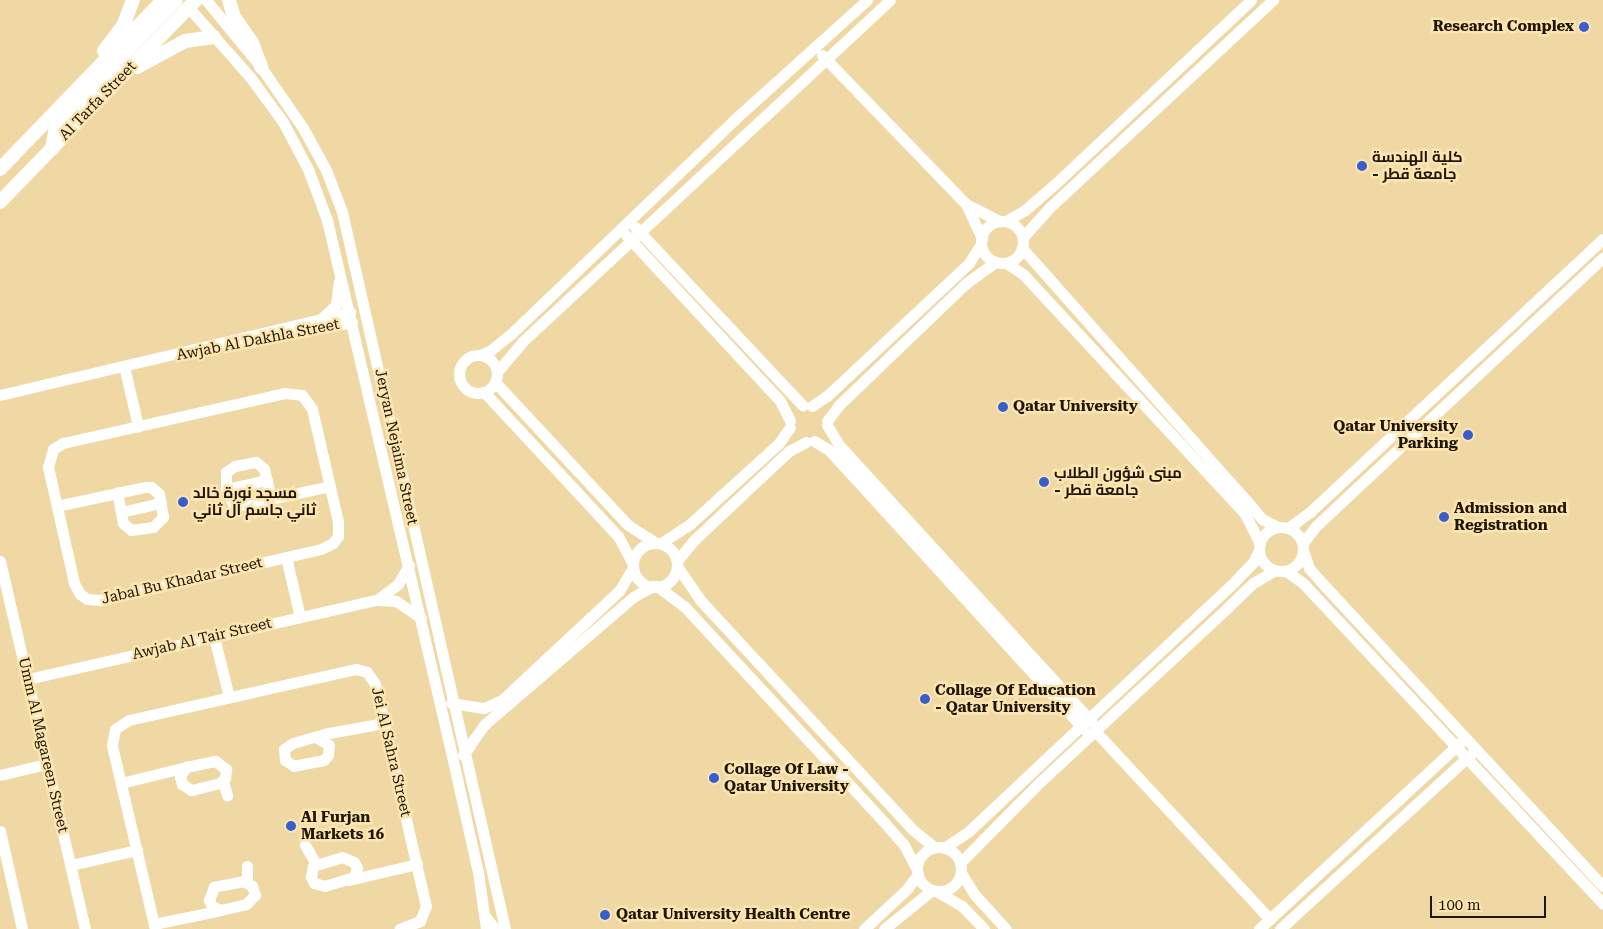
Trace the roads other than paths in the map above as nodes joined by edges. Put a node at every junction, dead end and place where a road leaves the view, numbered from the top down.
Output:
1 (133, 0) edge
2 (163, 0) edge
3 (176, 0) edge
4 (206, 0) edge
5 (229, 0) edge
6 (867, 0) edge
7 (890, 0) edge
8 (1252, 0) edge
9 (1273, 0) edge
10 (189, 2) edge
11 (214, 37) junction
12 (815, 49) junction
13 (826, 59) junction
14 (261, 67) junction
15 (121, 77) junction
16 (82, 81) junction
17 (1132, 112) junction
18 (1141, 122) junction
19 (1105, 137) junction
20 (1114, 148) junction
21 (52, 149) junction
22 (0, 169) edge
23 (0, 202) edge
24 (966, 204) junction
25 (630, 221) junction
26 (1003, 221) junction
27 (622, 230) junction
28 (330, 232) junction
29 (640, 232) junction
30 (1603, 239) edge
31 (631, 240) junction
32 (981, 241) junction
33 (1023, 243) junction
34 (1603, 257) edge
35 (1001, 262) junction
36 (702, 300) junction
37 (694, 309) junction
38 (351, 317) junction
39 (321, 318) junction
40 (480, 355) junction
41 (163, 357) junction
42 (750, 359) junction
43 (124, 366) junction
44 (496, 377) junction
45 (484, 392) junction
46 (0, 395) edge
47 (808, 406) junction
48 (827, 423) junction
49 (790, 424) junction
50 (138, 426) junction
51 (810, 442) junction
52 (267, 480) junction
53 (330, 486) junction
54 (226, 489) junction
55 (117, 494) junction
56 (271, 499) junction
57 (161, 503) junction
58 (57, 506) junction
59 (120, 512) junction
60 (1257, 520) junction
61 (1283, 527) junction
62 (658, 543) junction
63 (1259, 546) junction
64 (1303, 548) junction
65 (286, 557) junction
66 (0, 561) edge
67 (677, 564) junction
68 (409, 565) junction
69 (633, 566) junction
70 (1280, 571) junction
71 (958, 583) junction
72 (655, 586) junction
73 (1324, 586) junction
74 (1314, 594) junction
75 (376, 600) junction
76 (300, 617) junction
77 (421, 618) junction
78 (578, 629) junction
79 (214, 636) junction
80 (587, 638) junction
81 (564, 651) junction
82 (1407, 674) junction
83 (28, 679) junction
84 (1396, 683) junction
85 (229, 697) junction
86 (451, 702) junction
87 (1085, 721) junction
88 (1451, 721) junction
89 (384, 723) junction
90 (1440, 730) junction
91 (343, 732) junction
92 (1095, 732) junction
93 (316, 737) junction
94 (1466, 737) junction
95 (1455, 746) junction
96 (330, 748) junction
97 (1476, 749) junction
98 (463, 755) junction
99 (1466, 758) junction
100 (46, 764) junction
101 (190, 766) junction
102 (162, 774) junction
103 (0, 775) edge
104 (180, 780) junction
105 (223, 781) junction
106 (121, 783) junction
107 (227, 795) dead end
108 (1366, 828) junction
109 (0, 831) edge
110 (1377, 840) junction
111 (305, 845) dead end
112 (940, 848) junction
113 (137, 850) junction
114 (316, 864) junction
115 (417, 864) junction
116 (71, 865) junction
117 (356, 865) junction
118 (247, 866) dead end
119 (960, 868) junction
120 (917, 871) junction
121 (375, 874) junction
122 (349, 880) junction
123 (247, 882) junction
124 (1603, 886) edge
125 (934, 890) junction
126 (208, 900) junction
127 (1603, 904) edge
128 (222, 910) junction
129 (197, 914) junction
130 (484, 915) junction
131 (1267, 924) edge
132 (154, 926) edge
133 (1282, 927) edge
134 (22, 929) edge
135 (85, 929) edge
136 (399, 929) edge
137 (486, 929) edge
138 (495, 929) edge
139 (505, 929) edge
140 (864, 929) edge
141 (884, 929) edge
142 (984, 929) edge
143 (1006, 929) edge

1 - 16 main road
2 - 16 main road, Al Tarfa Street
3 - 21 main road
4 - 14 street, Jeryan Nejaima Street
5 - 14 main road
6 - 12 street
7 - 13 street
8 - 17 street
9 - 18 street
10 - 11 street, Jeryan Nejaima Street
10 - 15 main road, Al Tarfa Street
11 - 15 main road
11 - 28 street, Jeryan Nejaima Street
12 - 13 street
12 - 25 street
13 - 24 street
13 - 29 street
14 - 86 street, Jeryan Nejaima Street
15 - 21 main road, Al Tarfa Street
16 - 22 main road, Al Tarfa Street
17 - 18 street
17 - 19 street
18 - 20 street
19 - 20 street
19 - 26 street
20 - 33 street
21 - 23 main road, Al Tarfa Street
24 - 26 street
24 - 32 street
25 - 27 street
25 - 29 street
26 - 32 street
26 - 33 street
27 - 31 street
27 - 40 street
28 - 38 street, Jeryan Nejaima Street
28 - 39 street
29 - 31 street
29 - 36 street
30 - 61 street
31 - 37 street
31 - 44 street
32 - 35 street
32 - 47 street
33 - 35 street
33 - 60 street
34 - 64 street
35 - 48 street
35 - 60 street
36 - 37 street
36 - 42 street
37 - 42 street
38 - 39 street, Awjab Al Dakhla Street
38 - 41 street, Awjab Al Dakhla Street
38 - 68 street, Jeryan Nejaima Street
39 - 41 street, Awjab Al Dakhla Street
40 - 44 street
40 - 45 street
41 - 43 street, Awjab Al Dakhla Street
42 - 47 street
42 - 49 street
43 - 46 street, Awjab Al Dakhla Street
43 - 50 street
44 - 45 street
44 - 62 street
45 - 69 street
47 - 48 street
47 - 49 street
48 - 51 street
48 - 71 street
49 - 51 street
49 - 62 street
50 - 53 street, Jabal Bu Khadar Street
50 - 58 street, Jabal Bu Khadar Street
51 - 67 street
51 - 71 street
52 - 54 street
52 - 54 street
52 - 56 street
53 - 56 street
53 - 65 street, Jabal Bu Khadar Street
54 - 56 street
55 - 57 street
55 - 58 street
55 - 59 street
57 - 59 street
57 - 59 street
58 - 65 street, Jabal Bu Khadar Street
60 - 61 street
60 - 63 street
61 - 63 street
61 - 64 street
62 - 67 street
62 - 69 street
63 - 70 street
63 - 87 street
64 - 70 street
64 - 73 street
65 - 76 street
66 - 83 street, Umm Al Magareen Street
67 - 72 street
67 - 112 street
68 - 75 street, Awjab Al Tair Street
68 - 77 street, Jeryan Nejaima Street
69 - 72 street
69 - 78 street
70 - 74 street
70 - 92 street
71 - 87 street
72 - 80 street
72 - 120 street
73 - 74 street
73 - 82 street
74 - 84 street
75 - 76 street, Awjab Al Tair Street
75 - 77 street, Awjab Al Tair Street
76 - 79 street, Awjab Al Tair Street
77 - 130 street, Jeryan Nejaima Street
78 - 80 street
78 - 81 street
79 - 83 street, Awjab Al Tair Street
79 - 85 street
80 - 81 street
81 - 86 street
81 - 98 street
82 - 84 street
82 - 88 street
83 - 100 street, Umm Al Magareen Street
84 - 90 street
85 - 89 street, Jei Al Sahra Street
85 - 106 street, Jei Al Sahra Street
86 - 98 street, Jeryan Nejaima Street
87 - 92 street
87 - 112 street
88 - 90 street
88 - 94 street
89 - 91 street
89 - 115 street, Jei Al Sahra Street
90 - 95 street
91 - 93 street
91 - 96 street
92 - 119 street
92 - 131 street
93 - 96 street
93 - 96 street
94 - 95 street
94 - 97 street
95 - 99 street
95 - 108 street
97 - 99 street
97 - 124 street
98 - 139 street, Jeryan Nejaima Street
99 - 110 street
99 - 127 street
100 - 103 street
100 - 116 street, Umm Al Magareen Street
101 - 102 street
101 - 104 street
101 - 105 street
102 - 104 street
102 - 106 street
104 - 105 street
105 - 107 street
106 - 113 street, Jei Al Sahra Street
108 - 110 street
108 - 131 street
109 - 134 street
110 - 133 street
111 - 114 street
112 - 119 street
112 - 120 street
113 - 116 street
113 - 132 street, Jei Al Sahra Street
114 - 117 street
114 - 122 street
115 - 121 street
115 - 136 street, Jei Al Sahra Street
116 - 135 street, Umm Al Magareen Street
117 - 121 street
117 - 122 street
118 - 123 street
119 - 125 street
119 - 143 street
120 - 125 street
120 - 140 street
121 - 122 street
123 - 126 street
123 - 128 street
125 - 141 street
125 - 142 street
126 - 128 street
126 - 129 street
128 - 129 street
129 - 132 street
130 - 137 street, Jeryan Nejaima Street
130 - 138 street
131 - 133 street

